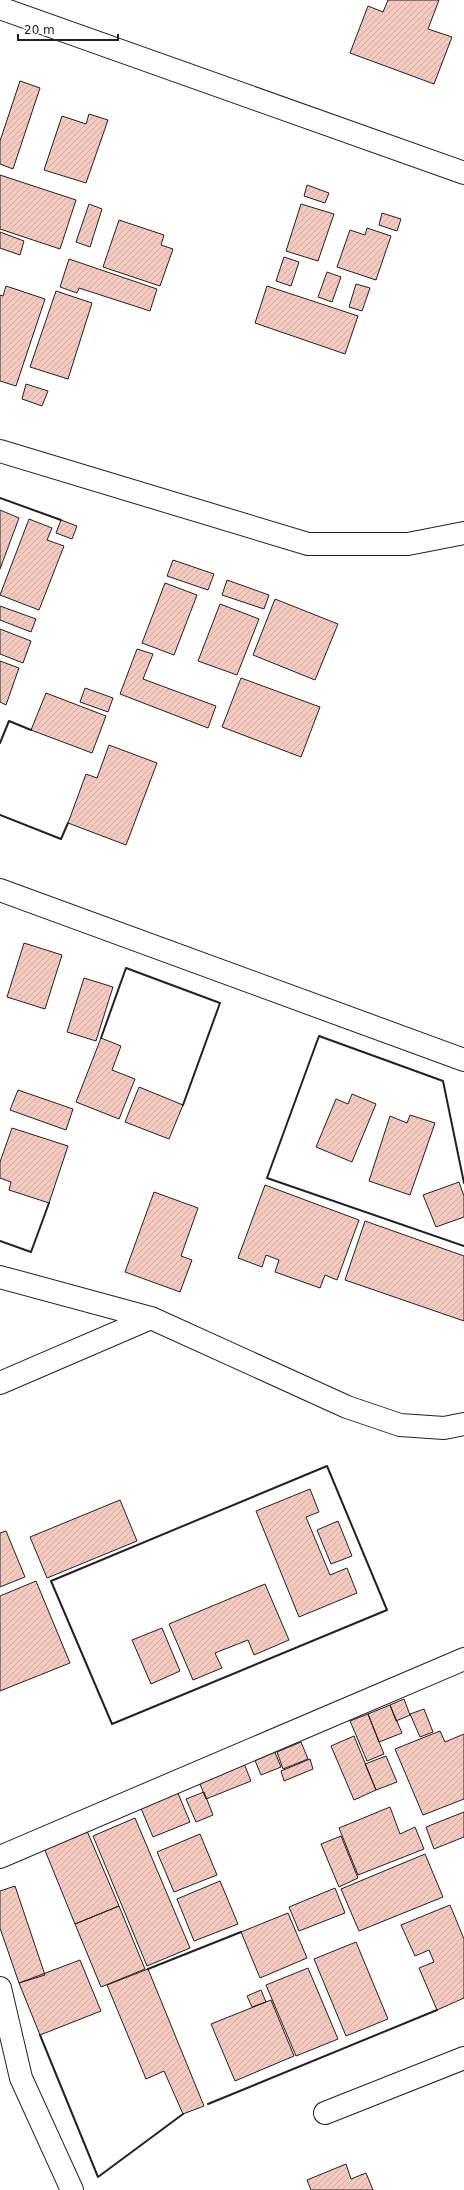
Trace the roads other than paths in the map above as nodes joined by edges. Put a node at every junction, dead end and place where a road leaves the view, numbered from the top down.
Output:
1 (0, 8) edge
2 (464, 173) edge
3 (0, 451) edge
4 (464, 533) edge
5 (0, 890) edge
6 (464, 1060) edge
7 (0, 1277) edge
8 (151, 1318) junction
9 (0, 1383) edge
10 (464, 1424) edge
11 (464, 1659) edge
12 (0, 1857) edge
13 (0, 1988) edge
14 (464, 2058) edge
15 (325, 2113) dead end
16 (72, 2190) edge

1 - 2 street
3 - 4 street
5 - 6 street
7 - 8 street
8 - 9 street
8 - 10 street
11 - 12 street
13 - 16 street
14 - 15 street

